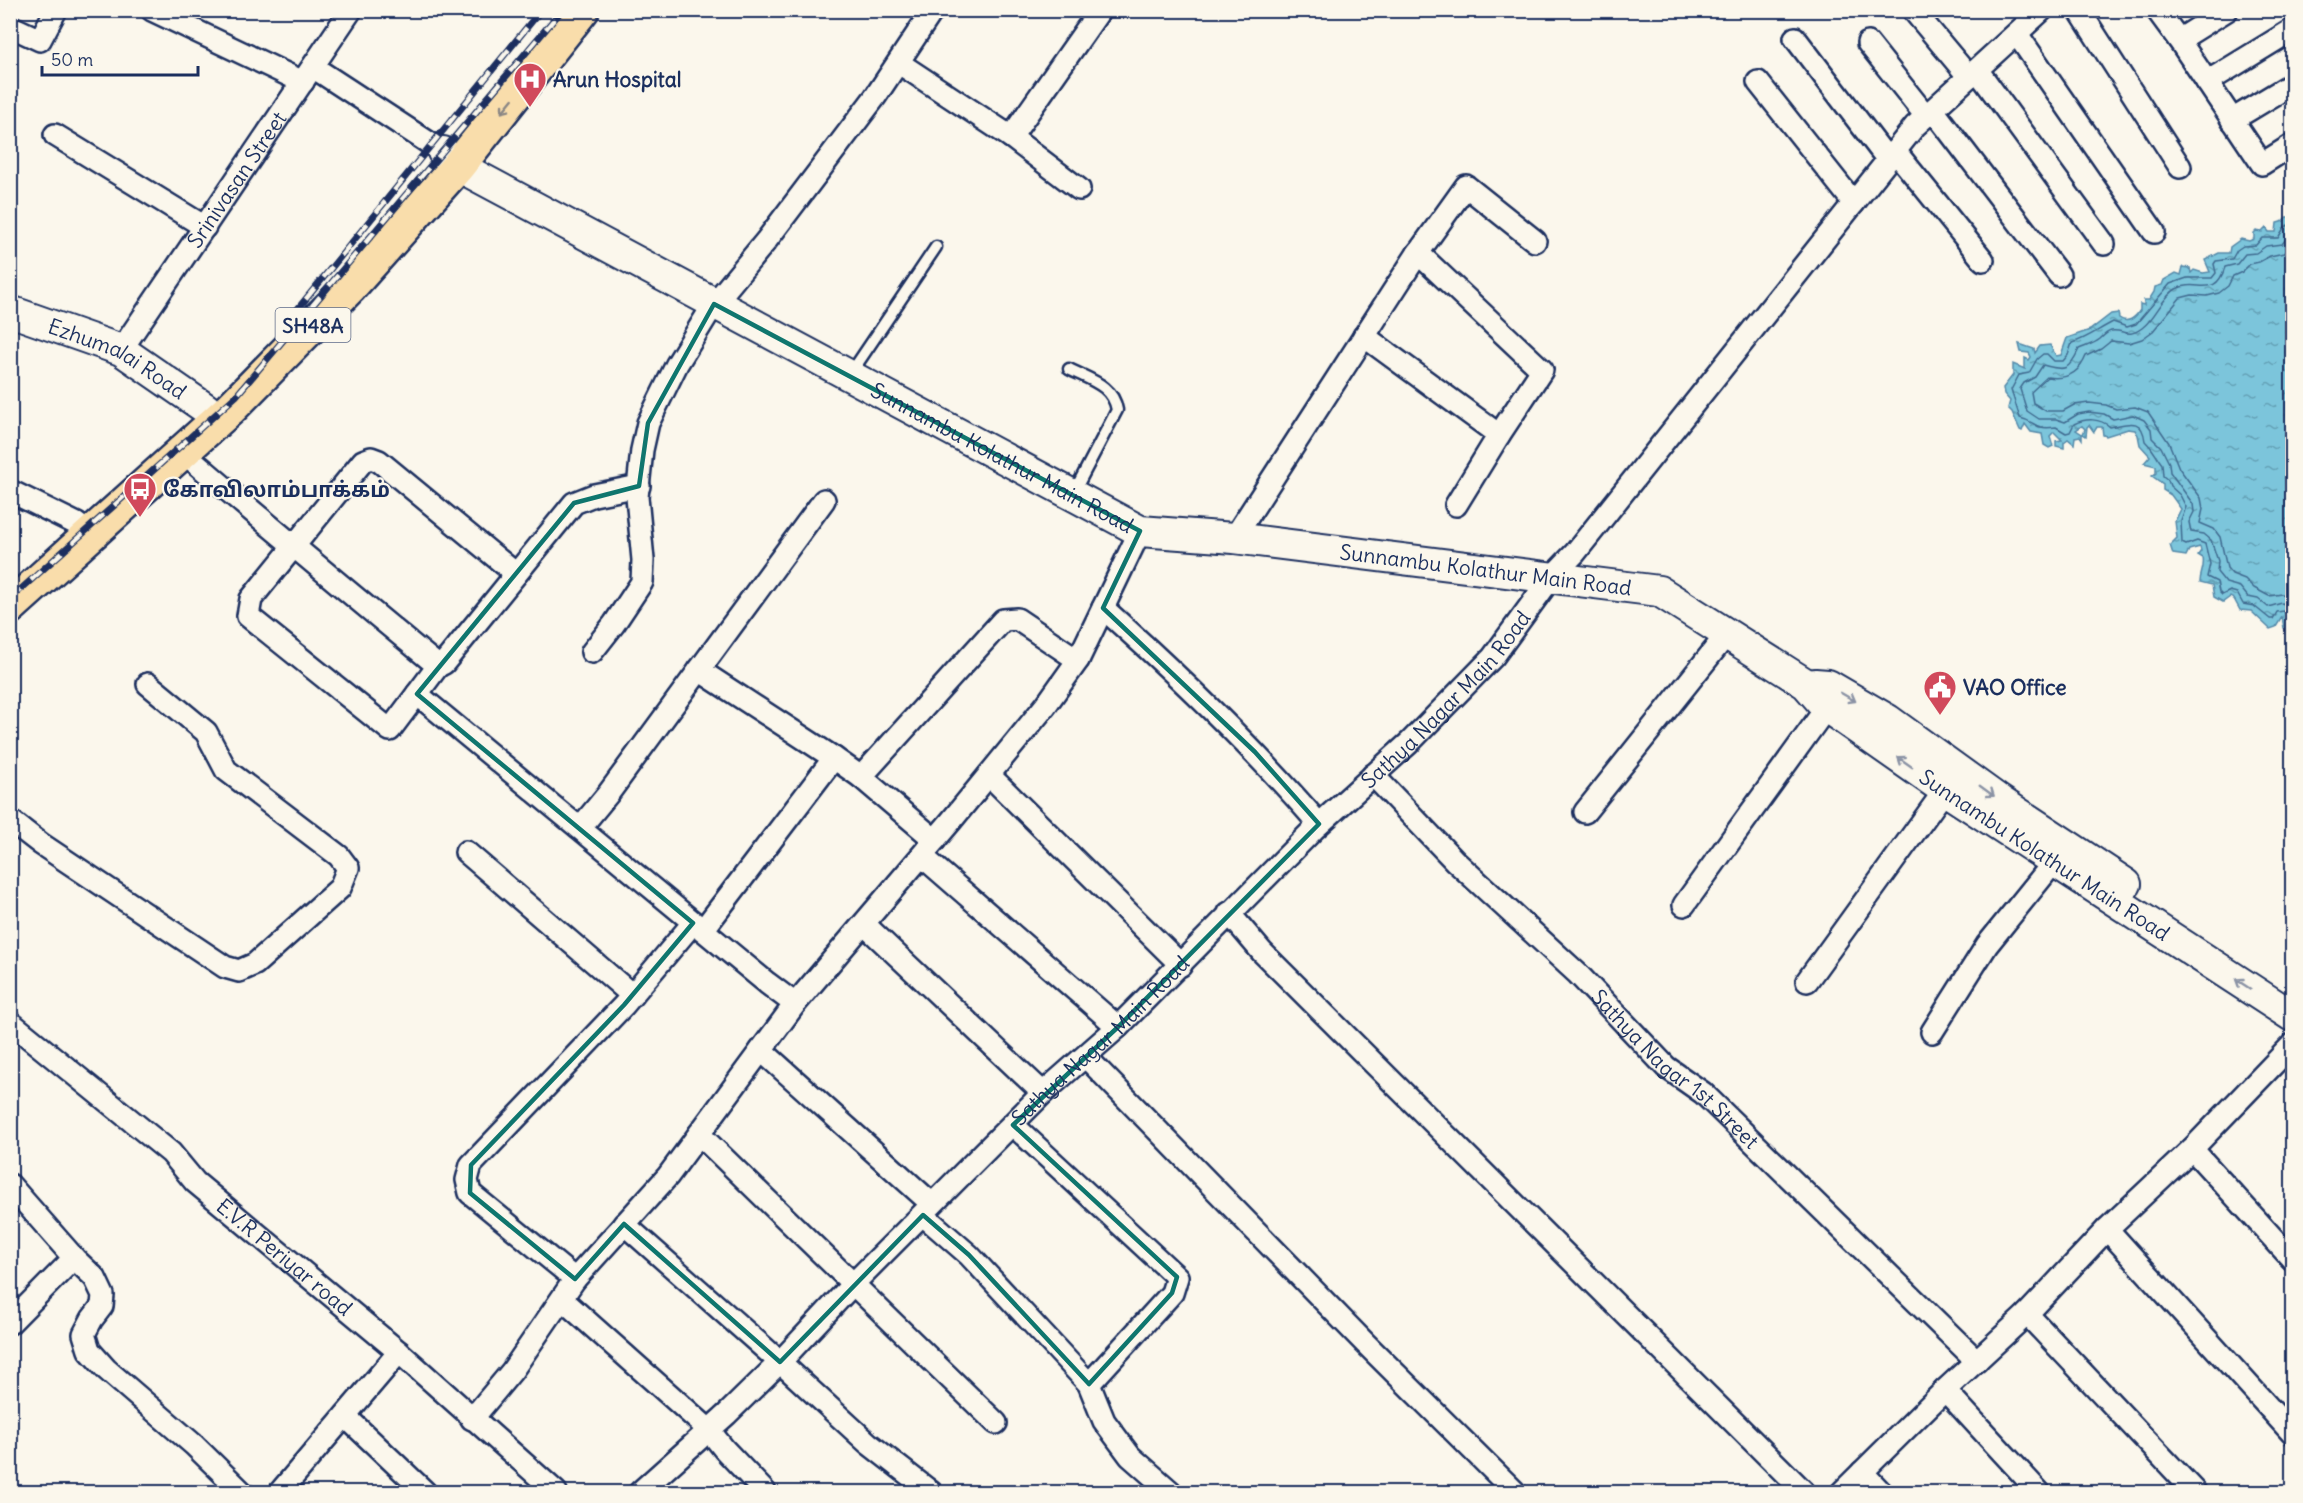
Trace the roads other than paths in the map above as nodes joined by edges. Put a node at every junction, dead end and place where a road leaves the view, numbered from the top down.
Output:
1 (56, 10) edge
2 (152, 10) edge
3 (351, 10) edge
4 (554, 10) edge
5 (582, 10) edge
6 (933, 10) edge
7 (1100, 10) edge
8 (1913, 10) edge
9 (2042, 10) edge
10 (2079, 10) edge
11 (2157, 10) edge
12 (2227, 10) edge
13 (2019, 23) edge
14 (10, 26) edge
15 (2292, 30) edge
16 (1795, 38) dead end
17 (2179, 40) junction
18 (1868, 43) dead end
19 (899, 63) junction
20 (308, 74) junction
21 (1974, 74) junction
22 (1758, 82) dead end
23 (2207, 82) junction
24 (2292, 84) edge
25 (1930, 113) junction
26 (2232, 120) junction
27 (55, 135) dead end
28 (1011, 137) junction
29 (2292, 145) edge
30 (1892, 155) junction
31 (451, 159) junction
32 (2180, 167) dead end
33 (1079, 189) dead end
34 (1854, 203) junction
35 (205, 227) junction
36 (2154, 232) dead end
37 (1535, 241) dead end
38 (2104, 244) dead end
39 (936, 247) dead end
40 (1419, 253) junction
41 (1983, 260) dead end
42 (2059, 275) dead end
43 (714, 303) junction
44 (10, 311) edge
45 (1364, 336) junction
46 (121, 350) junction
47 (1070, 369) dead end
48 (849, 375) junction
49 (211, 414) junction
50 (1499, 435) junction
51 (182, 451) junction
52 (639, 486) junction
53 (10, 491) edge
54 (1072, 495) junction
55 (824, 500) dead end
56 (1456, 505) dead end
57 (77, 524) junction
58 (1140, 531) junction
59 (1234, 538) junction
60 (295, 547) junction
61 (516, 574) junction
62 (1550, 579) junction
63 (10, 584) edge
64 (10, 607) edge
65 (1103, 608) junction
66 (1727, 634) junction
67 (592, 652) dead end
68 (1078, 660) junction
69 (438, 666) junction
70 (699, 670) junction
71 (148, 684) dead end
72 (417, 694) junction
73 (1815, 695) junction
74 (834, 758) junction
75 (988, 775) junction
76 (1373, 775) junction
77 (861, 777) junction
78 (1946, 790) junction
79 (1585, 812) dead end
80 (10, 820) edge
81 (1319, 824) junction
82 (580, 828) junction
83 (928, 848) junction
84 (466, 852) dead end
85 (2054, 862) junction
86 (1684, 905) dead end
87 (1229, 913) junction
88 (2152, 913) junction
89 (864, 924) junction
90 (698, 927) junction
91 (1181, 965) junction
92 (1807, 981) dead end
93 (2292, 992) edge
94 (632, 995) junction
95 (795, 1004) junction
96 (2292, 1016) edge
97 (10, 1022) edge
98 (1118, 1027) junction
99 (1932, 1032) dead end
100 (2292, 1045) edge
101 (761, 1050) junction
102 (1086, 1057) junction
103 (1044, 1093) junction
104 (1013, 1125) junction
105 (699, 1134) junction
106 (2192, 1149) junction
107 (10, 1185) edge
108 (928, 1210) junction
109 (624, 1224) junction
110 (2107, 1229) junction
111 (74, 1258) junction
112 (2292, 1259) edge
113 (575, 1279) junction
114 (854, 1283) junction
115 (563, 1300) junction
116 (2026, 1314) junction
117 (10, 1323) edge
118 (399, 1352) junction
119 (1977, 1361) junction
120 (780, 1362) junction
121 (1089, 1384) junction
122 (1945, 1390) junction
123 (345, 1416) junction
124 (472, 1419) junction
125 (996, 1423) dead end
126 (709, 1430) junction
127 (2292, 1433) edge
128 (1862, 1472) junction
129 (242, 1492) edge
130 (280, 1492) edge
131 (425, 1492) edge
132 (556, 1492) edge
133 (640, 1492) edge
134 (765, 1492) edge
135 (931, 1492) edge
136 (1171, 1492) edge
137 (1515, 1492) edge
138 (1804, 1492) edge
139 (1842, 1492) edge
140 (1881, 1492) edge
141 (2039, 1492) edge
142 (2195, 1492) edge

1 - 14 street
2 - 20 street
3 - 20 street, Srinivasan Street
4 - 31 main road, SH48A
5 -> 31 main road, SH48A
6 - 19 street
7 - 28 street
8 - 21 street
9 - 13 street, Sathya Nagar Main Road
10 - 32 street
11 - 17 street
12 - 17 street
13 - 21 street, Sathya Nagar Main Road
13 - 36 street
15 - 23 street
16 - 30 street
17 - 23 street
18 - 25 street
19 - 28 street
19 - 43 street
20 - 31 street
20 - 35 street, Srinivasan Street
21 - 25 street, Sathya Nagar Main Road
21 - 38 street
22 - 34 street
23 - 26 street
24 - 26 street
25 - 30 street, Sathya Nagar Main Road
25 - 42 street
26 - 29 street
27 - 35 street
28 - 33 street
30 - 34 street, Sathya Nagar Main Road
30 - 41 street
31 - 43 street, Sunnambu Kolathur Main Road
31 - 49 main road, SH48A
34 - 62 street, Sathya Nagar Main Road
35 - 46 street, Srinivasan Street
37 - 40 street
39 - 48 lane
40 - 45 street
40 - 50 street
43 - 48 street, Sunnambu Kolathur Main Road
43 - 52 street
44 - 46 street, Ezhumalai Road
45 - 50 street
45 - 59 street
46 - 49 street, Ezhumalai Road
47 - 54 lane
48 - 54 street, Sunnambu Kolathur Main Road
49 - 51 main road, SH48A
49 - 57 main road, SH48A
50 - 56 street
51 - 60 street
51 - 64 main road, SH48A
52 - 61 street
52 - 67 street
53 - 57 street
54 - 58 street, Sunnambu Kolathur Main Road
55 - 70 street
57 - 63 main road, SH48A
58 - 59 street, Sunnambu Kolathur Main Road
58 - 65 street
59 - 62 street, Sunnambu Kolathur Main Road
60 - 61 street
60 - 69 street
60 - 72 street
61 - 69 street
62 - 66 street, Sunnambu Kolathur Main Road
62 - 76 street, Sathya Nagar Main Road
65 - 68 street
65 - 81 street
66 - 73 street, Sunnambu Kolathur Main Road
66 - 79 street
68 - 75 street
68 - 77 street
69 - 72 street
70 - 74 street
70 - 82 street
71 - 80 street
72 - 82 street
78 -> 73 street, Sunnambu Kolathur Main Road
73 - 86 street
73 -> 88 street, Sunnambu Kolathur Main Road
74 - 77 street
74 - 90 street
75 - 83 street
75 - 91 street
76 - 81 street, Sathya Nagar Main Road
76 - 119 street, Sathya Nagar 1st Street
77 - 83 street
78 - 85 street, Sunnambu Kolathur Main Road
78 - 92 street
81 - 87 street, Sathya Nagar Main Road
82 - 90 street
83 - 89 street
83 - 98 street
84 - 94 street
85 - 88 street, Sunnambu Kolathur Main Road
85 - 99 street
87 - 91 street, Sathya Nagar Main Road
87 - 138 street
88 - 93 street, Sunnambu Kolathur Main Road
96 -> 88 street, Sunnambu Kolathur Main Road
89 - 95 street
89 - 103 street
90 - 94 street
90 - 95 street
91 - 98 street, Sathya Nagar Main Road
94 - 113 street
95 - 101 street
97 - 118 street, E.V.R Periyar road
98 - 102 street, Sathya Nagar Main Road
100 - 106 street
101 - 105 street
101 - 108 street
102 - 103 street, Sathya Nagar Main Road
102 - 137 street
103 - 104 street, Sathya Nagar Main Road
104 - 108 street, Sathya Nagar Main Road
104 - 121 street
105 - 109 street
105 - 114 street
106 - 110 street
106 - 112 street
107 - 111 street
108 - 114 street, Sathya Nagar Main Road
108 - 121 street
109 - 113 street
109 - 120 street
110 - 116 street
110 - 127 street
111 - 117 street
111 - 129 street
113 - 115 street
114 - 120 street, Sathya Nagar Main Road
114 - 125 street
115 - 124 street
115 - 126 street
116 - 119 street
116 - 142 street
118 - 123 street
118 - 124 street, E.V.R Periyar road
119 - 122 street
120 - 126 street, Sathya Nagar Main Road
120 - 135 street
121 - 136 street
122 - 128 street
122 - 141 street
123 - 130 street
123 - 131 street
124 - 132 street, E.V.R Periyar road
126 - 133 street, Sathya Nagar Main Road
126 - 134 street
128 - 139 street
128 - 140 street

